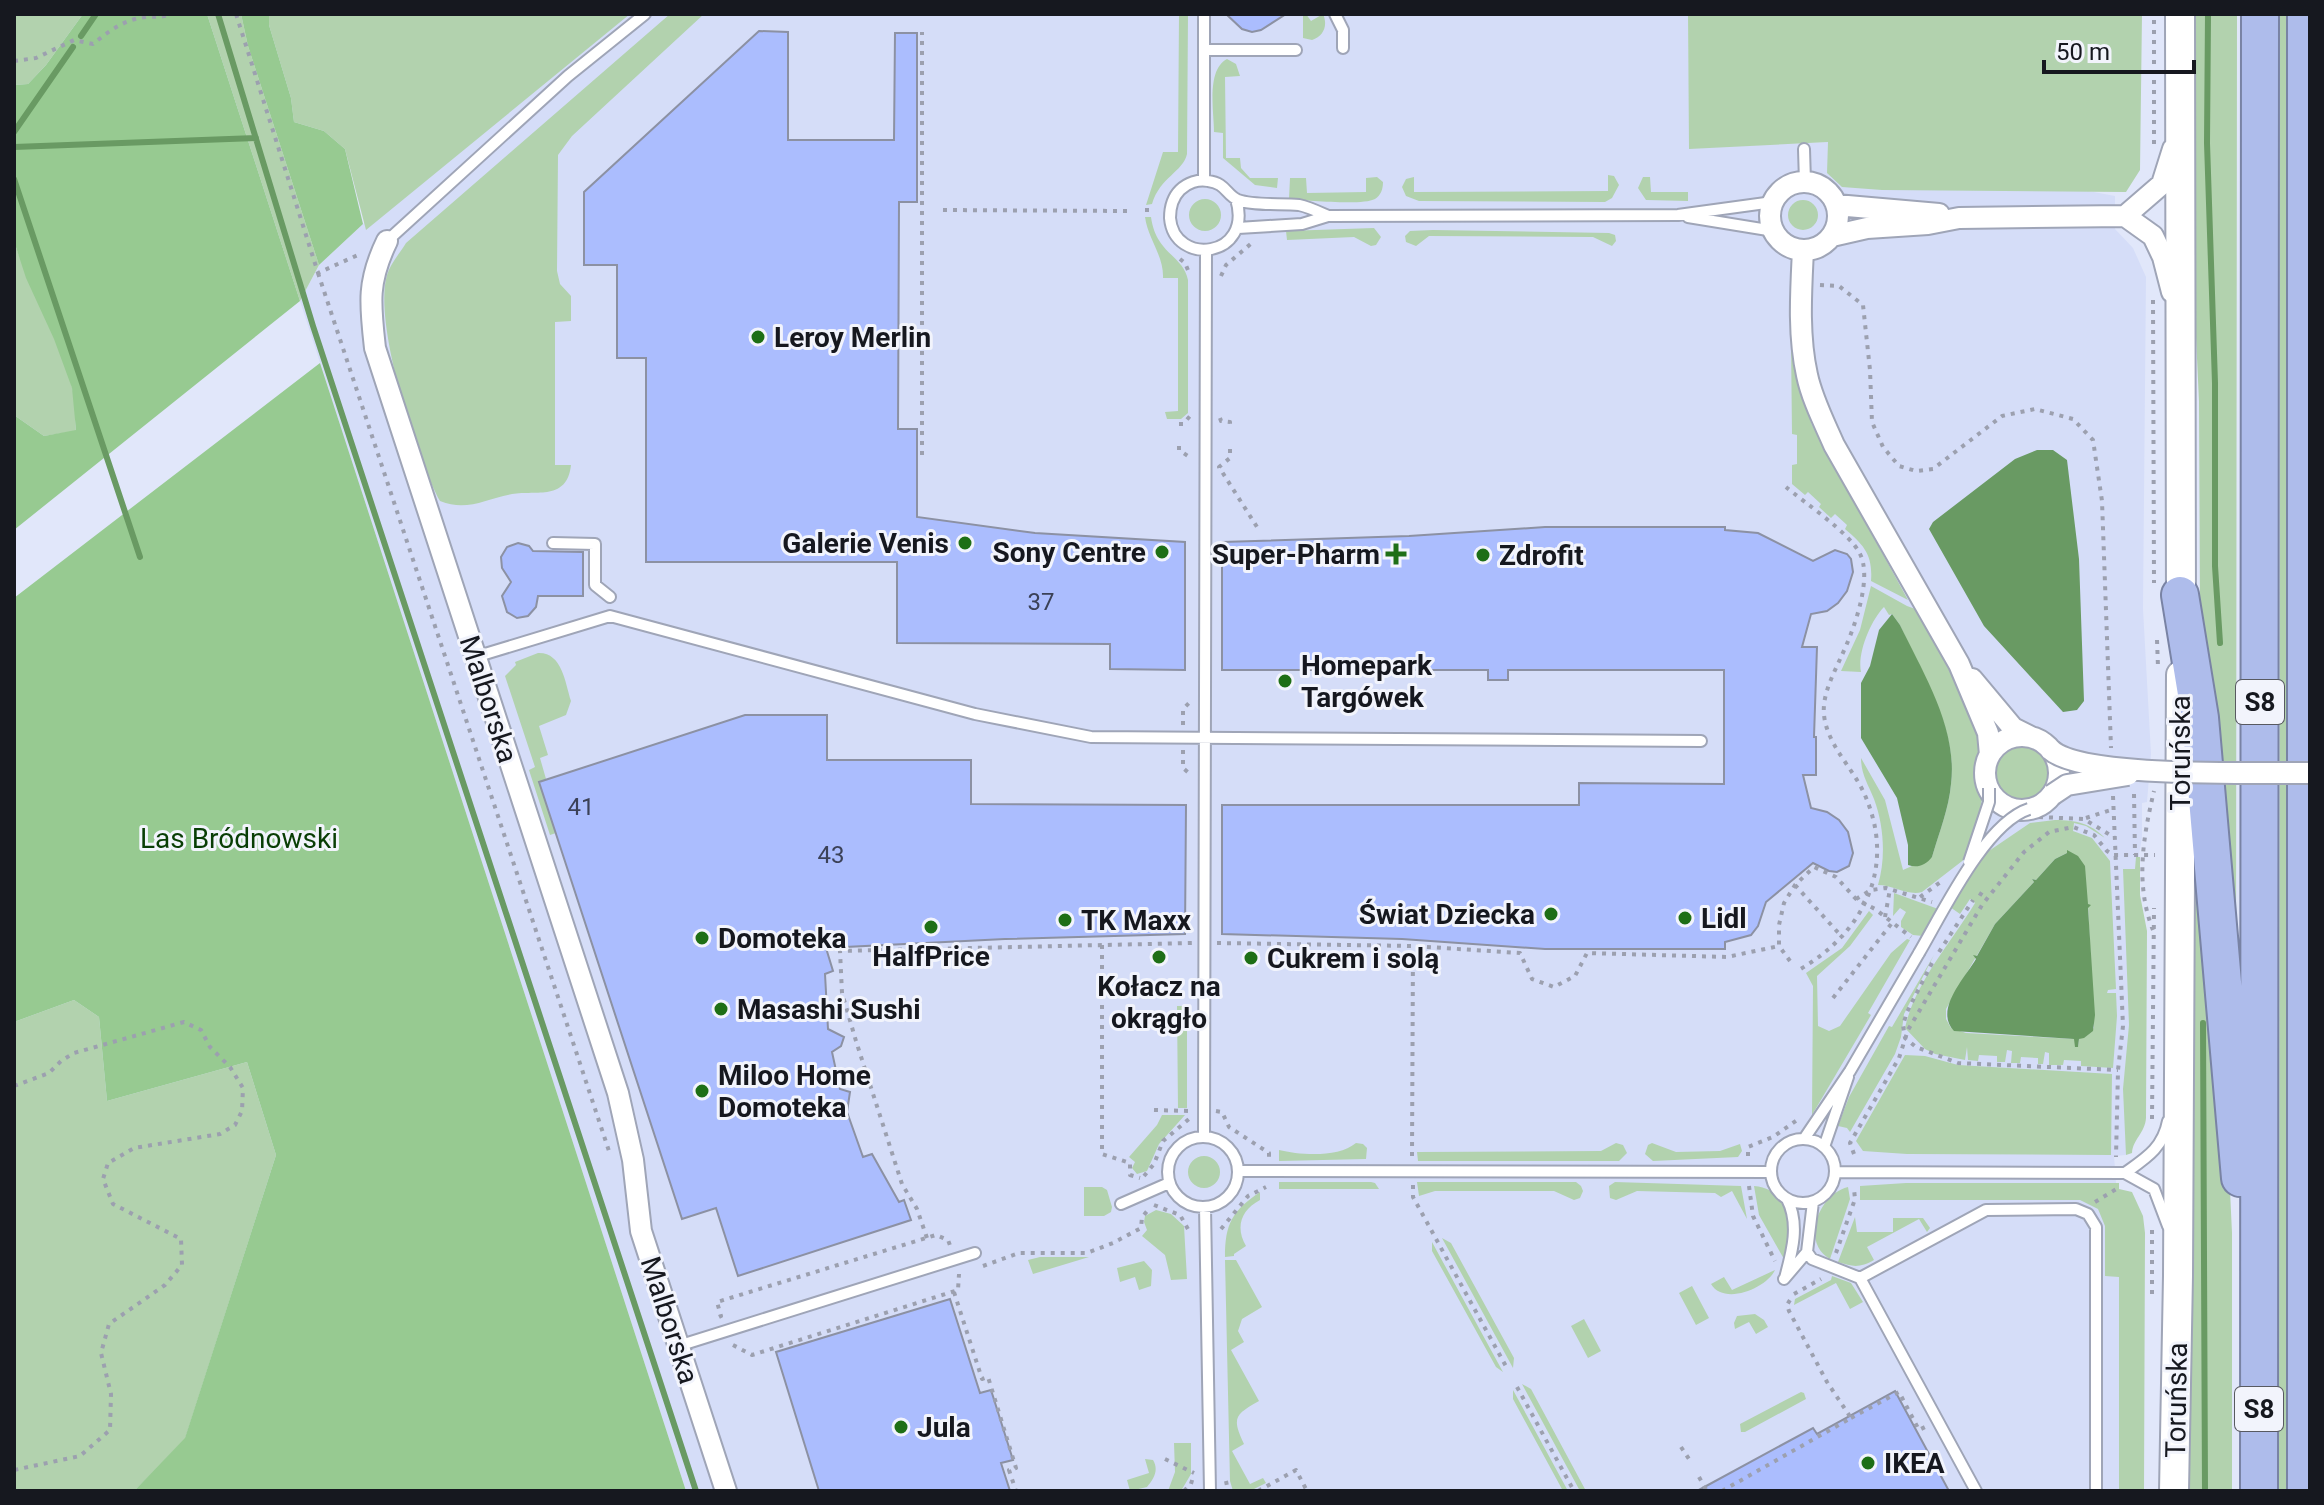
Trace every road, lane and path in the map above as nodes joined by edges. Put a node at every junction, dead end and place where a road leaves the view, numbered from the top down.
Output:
1 (172, 14) edge
2 (236, 14) edge
3 (645, 14) edge
4 (1204, 14) edge
5 (1335, 14) edge
6 (2154, 14) edge
7 (2180, 14) edge
8 (2260, 14) edge
9 (2306, 14) edge
10 (922, 32) dead end
11 (1343, 48) dead end
12 (1204, 50) junction
13 (1296, 50) dead end
14 (14, 61) edge
15 (2179, 113) junction
16 (2154, 147) dead end
17 (1804, 149) dead end
18 (1204, 180) junction
19 (1805, 182) junction
20 (1236, 199) junction
21 (1773, 202) junction
22 (1157, 203) dead end
23 (1836, 205) junction
24 (943, 210) dead end
25 (1145, 210) dead end
26 (1155, 210) junction
27 (1127, 211) dead end
28 (1678, 215) junction
29 (1328, 216) junction
30 (2125, 216) junction
31 (1155, 218) dead end
32 (1959, 218) junction
33 (1238, 228) junction
34 (1774, 231) junction
35 (1832, 236) junction
36 (1264, 239) dead end
37 (387, 241) junction
38 (1206, 250) junction
39 (1803, 250) junction
40 (1174, 255) dead end
41 (318, 273) junction
42 (1192, 279) dead end
43 (1214, 279) dead end
44 (1817, 285) dead end
45 (2153, 286) dead end
46 (2179, 328) junction
47 (1192, 414) dead end
48 (1179, 424) dead end
49 (1230, 449) dead end
50 (922, 455) dead end
51 (1786, 487) dead end
52 (1257, 527) dead end
53 (553, 543) dead end
54 (2168, 592) junction
55 (610, 597) dead end
56 (2157, 633) dead end
57 (475, 657) junction
58 (1959, 664) junction
59 (2158, 678) dead end
60 (1204, 737) junction
61 (2031, 737) junction
62 (1701, 741) dead end
63 (2111, 748) dead end
64 (2051, 750) junction
65 (1990, 755) junction
66 (2310, 773) edge
67 (2153, 780) junction
68 (1989, 788) junction
69 (2113, 794) dead end
70 (2052, 795) junction
71 (2134, 795) dead end
72 (2114, 809) junction
73 (2033, 813) junction
74 (2084, 819) junction
75 (2115, 838) junction
76 (2135, 853) junction
77 (2143, 854) junction
78 (2116, 855) junction
79 (2155, 855) dead end
80 (1967, 869) junction
81 (1952, 874) dead end
82 (1795, 885) junction
83 (1890, 889) junction
84 (1871, 890) junction
85 (1979, 893) dead end
86 (1920, 897) junction
87 (1987, 898) junction
88 (1856, 899) junction
89 (1973, 900) dead end
90 (1866, 904) junction
91 (1936, 904) dead end
92 (1885, 917) junction
93 (1892, 923) junction
94 (1843, 938) junction
95 (1920, 939) dead end
96 (1933, 944) dead end
97 (1102, 945) dead end
98 (1937, 954) junction
99 (1790, 961) dead end
100 (1797, 971) dead end
101 (1833, 998) dead end
102 (1905, 1038) junction
103 (2118, 1070) junction
104 (1850, 1071) junction
105 (2178, 1072) junction
106 (14, 1086) edge
107 (1154, 1110) dead end
108 (1190, 1111) dead end
109 (1803, 1116) dead end
110 (2152, 1128) dead end
111 (1204, 1136) junction
112 (1804, 1139) junction
113 (1824, 1147) junction
114 (1854, 1154) dead end
115 (1748, 1156) dead end
116 (2116, 1157) dead end
117 (614, 1164) dead end
118 (1238, 1171) junction
119 (1771, 1172) junction
120 (1835, 1172) junction
121 (2125, 1173) junction
122 (1142, 1178) dead end
123 (1169, 1183) junction
124 (1749, 1186) dead end
125 (2125, 1187) dead end
126 (1854, 1189) dead end
127 (1787, 1199) junction
128 (1813, 1202) junction
129 (1121, 1204) dead end
130 (1205, 1207) junction
131 (2085, 1212) junction
132 (2152, 1222) dead end
133 (1807, 1252) junction
134 (975, 1253) dead end
135 (1833, 1259) dead end
136 (1778, 1267) dead end
137 (1827, 1276) dead end
138 (2178, 1276) junction
139 (1860, 1278) junction
140 (954, 1291) dead end
141 (2152, 1307) dead end
142 (2258, 1327) junction
143 (678, 1346) junction
144 (1517, 1387) dead end
145 (1851, 1418) junction
146 (1934, 1439) dead end
147 (1681, 1447) dead end
148 (1165, 1459) dead end
149 (1691, 1462) dead end
150 (14, 1470) edge
151 (1699, 1477) dead end
152 (726, 1491) edge
153 (1016, 1491) edge
154 (1184, 1491) edge
155 (1210, 1491) edge
156 (1258, 1491) edge
157 (1307, 1491) edge
158 (1574, 1491) edge
159 (1707, 1491) edge
160 (1722, 1491) edge
161 (1976, 1491) edge
162 (2096, 1491) edge
163 (2174, 1491) edge
164 (2259, 1491) edge
165 (2306, 1491) edge

1 - 14 path
2 - 41 path
3 - 37 lane
4 - 12 lane
5 - 11 lane
6 - 16 path
7 - 15 main road, Toruńska
8 - 142 highway, S8
9 - 165 highway, S8
10 - 50 path
12 - 13 lane
12 - 18 lane
15 - 30 street
15 - 46 main road, Toruńska
17 - 19 lane
18 - 20 lane
18 - 38 lane
19 - 21 street
19 - 23 street
20 - 29 lane
20 - 33 lane
21 - 28 lane
21 - 34 street
22 - 26 path
23 - 32 street
23 - 35 street
24 - 27 path
25 - 26 path
26 - 31 path
28 - 29 lane
28 - 34 lane
29 - 33 lane
30 - 32 street
30 - 46 street
32 - 35 street
33 - 38 lane
34 - 39 street
35 - 39 street
36 - 43 path
37 - 41 path
37 - 57 street, Malborska
38 - 60 lane
39 - 58 street
40 - 42 path
41 - 117 path
44 - 63 path
45 - 54 path
46 - 54 main road, Toruńska
47 - 48 path
49 - 52 path
51 - 84 path
53 - 55 lane
54 - 105 main road, Toruńska
54 - 142 highway
56 - 59 path
57 - 60 lane
57 - 143 street, Malborska
58 - 61 street
58 - 65 street
60 - 62 lane
60 - 111 lane
61 - 64 street
61 - 65 street
64 - 67 street, bridge
64 - 70 street, bridge
65 - 68 street
66 - 67 street, bridge
67 - 70 street, bridge
67 - 77 path
68 - 73 street, bridge
68 - 80 lane, bridge
69 - 72 path
70 - 73 street
71 - 76 path
72 - 74 path
72 - 75 path
73 - 74 path
73 - 80 lane, bridge
74 - 75 path
75 - 78 path
76 - 77 path
76 - 78 path
77 - 79 path
77 - 110 path
78 - 87 path
78 - 103 path
80 - 104 lane, bridge
81 - 86 path
82 - 88 path
82 - 94 path
82 - 99 path
83 - 84 path
83 - 86 path
83 - 92 path
84 - 88 path
84 - 90 path
85 - 87 path
86 - 91 path
87 - 102 path
88 - 90 path
89 - 98 path
90 - 92 path
90 - 94 path
92 - 93 path
93 - 95 path
93 - 101 path
94 - 100 path
96 - 98 path
97 - 122 path
98 - 102 path
102 - 103 path
102 - 114 path
103 - 116 path
104 - 112 lane
104 - 113 lane
105 - 121 lane
105 - 138 main road, Toruńska
106 - 150 path
107 - 108 path
109 - 115 path
111 - 118 lane
111 - 123 lane
112 - 113 lane
112 - 119 lane
113 - 120 lane
118 - 119 lane
118 - 130 lane
119 - 127 lane
120 - 121 lane
120 - 128 lane
121 - 138 lane
123 - 129 lane
123 - 130 lane
124 - 136 path
125 - 131 path
126 - 135 path
127 - 128 lane
127 - 133 lane
128 - 133 lane
130 - 155 lane
131 - 139 lane
131 - 162 lane
132 - 141 path
133 - 139 lane
134 - 143 lane
137 - 145 path
138 - 163 main road, Toruńska
139 - 161 lane
140 - 153 path
142 - 164 highway, S8
143 - 152 street, Malborska
144 - 158 path
145 - 146 path
145 - 160 path
147 - 149 path
148 - 154 path
151 - 159 path
156 - 157 path

